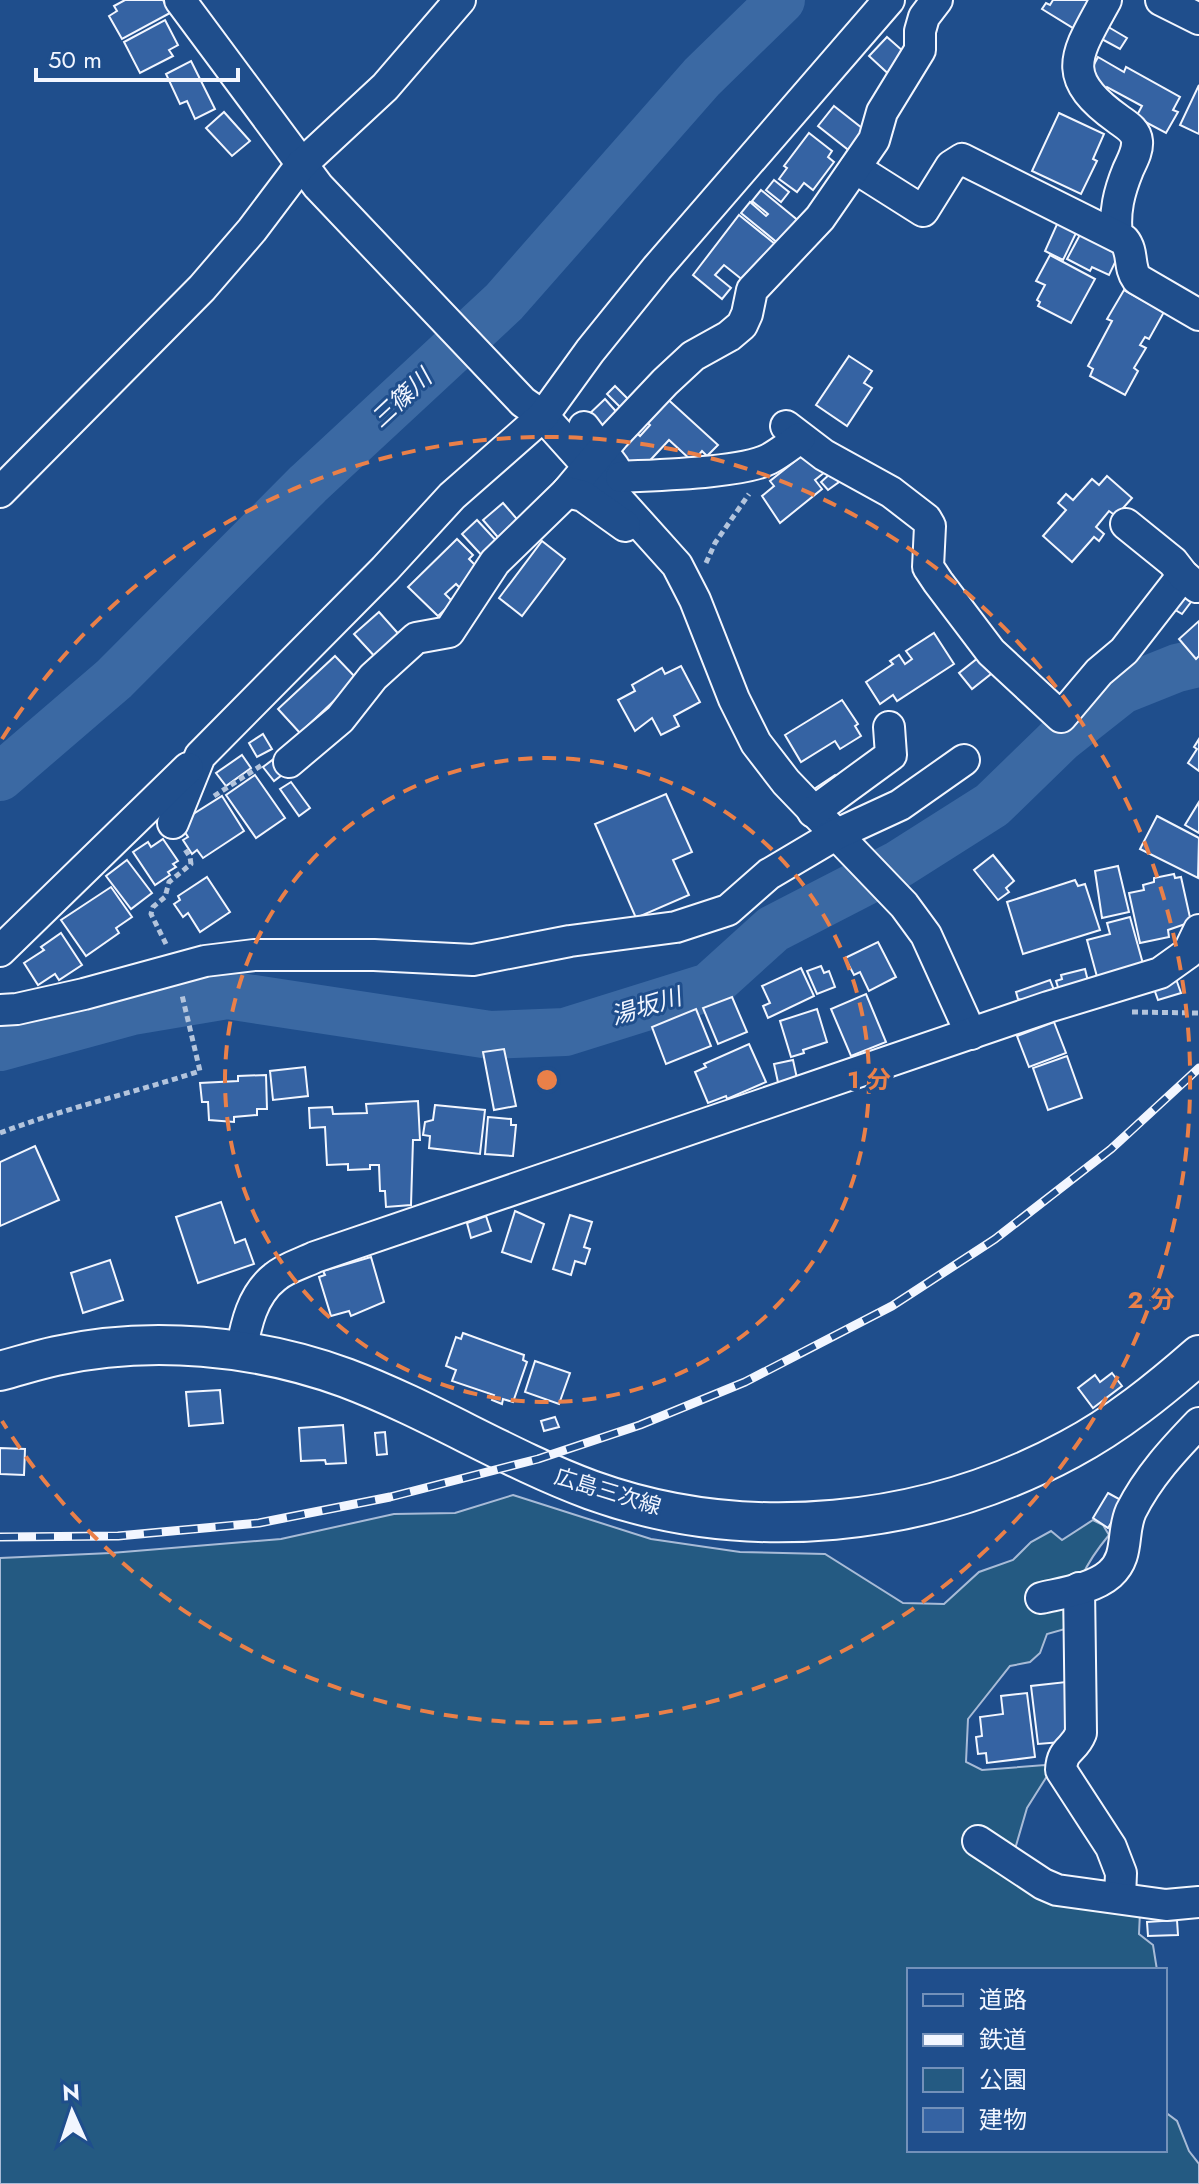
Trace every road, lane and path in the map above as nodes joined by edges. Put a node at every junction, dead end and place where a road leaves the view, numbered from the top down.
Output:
1 (180, 0) edge
2 (460, 0) edge
3 (889, 0) edge
4 (937, 0) edge
5 (1106, 0) edge
6 (1161, 0) edge
7 (1199, 19) edge
8 (855, 168) junction
9 (309, 176) junction
10 (1117, 236) junction
11 (1199, 315) edge
12 (533, 409) junction
13 (584, 427) dead end
14 (594, 459) junction
15 (767, 461) junction
16 (621, 477) junction
17 (0, 492) edge
18 (567, 492) junction
19 (1126, 524) dead end
20 (651, 534) junction
21 (1191, 581) edge
22 (695, 600) junction
23 (889, 727) dead end
24 (200, 756) junction
25 (964, 760) dead end
26 (289, 762) joint
27 (813, 812) junction
28 (173, 823) junction
29 (839, 839) junction
30 (1199, 930) edge
31 (0, 951) edge
32 (179, 979) junction
33 (0, 1010) edge
34 (971, 1034) junction
35 (0, 1133) edge
36 (241, 1351) junction
37 (1199, 1355) edge
38 (0, 1371) edge
39 (1199, 1423) edge
40 (1079, 1588) junction
41 (1041, 1598) dead end
42 (978, 1841) dead end
43 (1120, 1898) junction
44 (1199, 1902) edge

1 - 9 street
2 - 9 street
3 - 12 street
4 - 8 street
5 - 10 street
6 - 7 street
8 - 10 street
8 - 14 street
9 - 12 street
9 - 17 street
10 - 11 street
12 - 14 street
12 - 24 street
13 - 14 street
14 - 16 street
14 - 18 street
14 - 20 street
15 - 16 street
15 - 21 street
15 - 22 path
16 - 20 street
18 - 20 street
18 - 26 street
19 - 21 street
20 - 22 street
22 - 27 street
23 - 27 street
24 - 28 street
24 - 31 street
25 - 29 street
26 - 28 path
27 - 29 street
28 - 32 path
29 - 32 street
29 - 34 street
30 - 34 street
32 - 33 street
32 - 35 path
34 - 36 street
36 - 37 main road, 広島三次線
36 - 38 main road, 広島三次線
39 - 40 street
40 - 41 street
40 - 43 street
42 - 43 street
43 - 44 street

